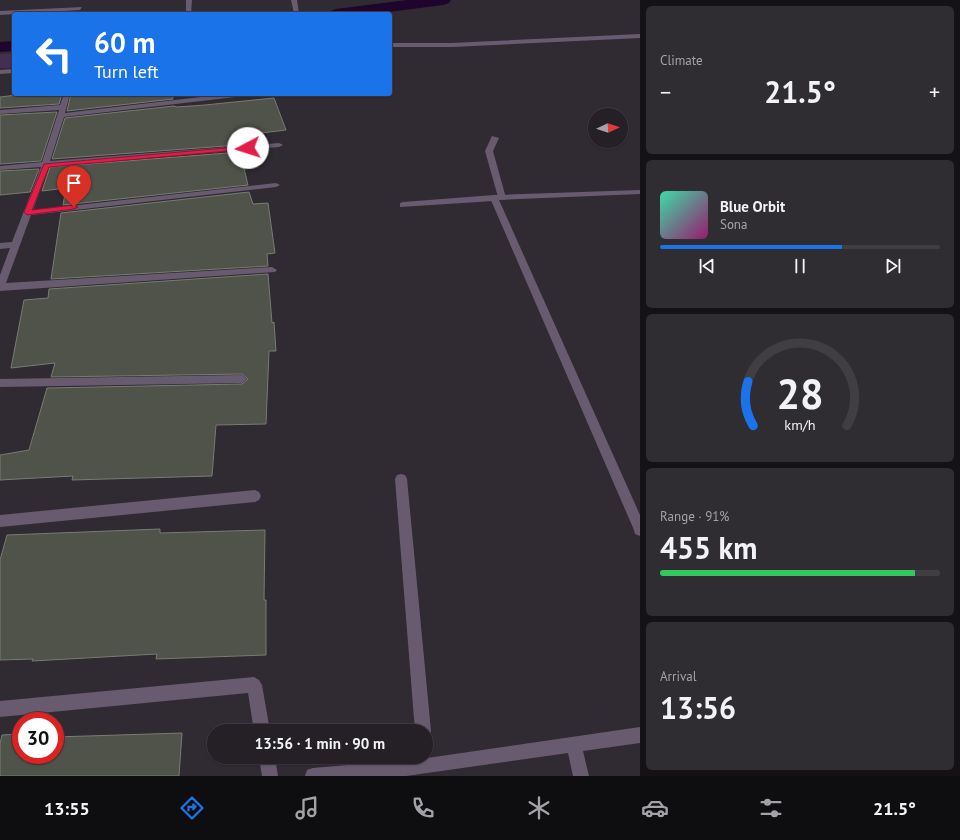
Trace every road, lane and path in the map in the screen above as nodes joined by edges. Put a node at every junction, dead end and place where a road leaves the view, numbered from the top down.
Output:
1 (81, 0) edge
2 (189, 0) edge
3 (294, 0) edge
4 (80, 11) edge
5 (40, 12) edge
6 (189, 12) edge
7 (297, 12) edge
8 (0, 13) edge
9 (12, 13) edge
10 (640, 36) edge
11 (392, 46) edge
12 (12, 70) edge
13 (0, 72) edge
14 (67, 96) edge
15 (223, 96) edge
16 (63, 111) junction
17 (0, 112) edge
18 (494, 138) dead end
19 (279, 145) dead end
20 (46, 166) junction
21 (0, 168) edge
22 (276, 185) dead end
23 (640, 192) edge
24 (498, 198) junction
25 (403, 205) dead end
26 (27, 212) junction
27 (15, 245) junction
28 (0, 246) edge
29 (272, 270) dead end
30 (0, 288) edge
31 (242, 379) dead end
32 (0, 383) edge
33 (400, 479) dead end
34 (254, 496) dead end
35 (0, 521) edge
36 (640, 530) edge
37 (0, 709) edge
38 (261, 724) edge
39 (422, 724) edge
40 (640, 735) edge
41 (574, 745) junction
42 (433, 761) edge
43 (268, 764) edge
44 (410, 764) edge
45 (270, 776) edge
46 (313, 776) edge
47 (581, 776) edge

1 - 4 street
2 - 6 street
3 - 7 street
4 - 5 street
8 - 9 street
10 - 11 street
12 - 13 street
14 - 16 street
15 - 16 street
16 - 17 street
16 - 20 street
18 - 24 street
19 - 20 street
20 - 21 street
20 - 26 street
22 - 26 street
23 - 24 street
24 - 25 street
24 - 36 street
26 - 27 street
27 - 28 street
27 - 30 street
29 - 30 street
31 - 32 street
33 - 39 street
34 - 35 street
37 - 38 street
40 - 41 street
41 - 42 street
41 - 47 street
43 - 45 street
44 - 46 street

